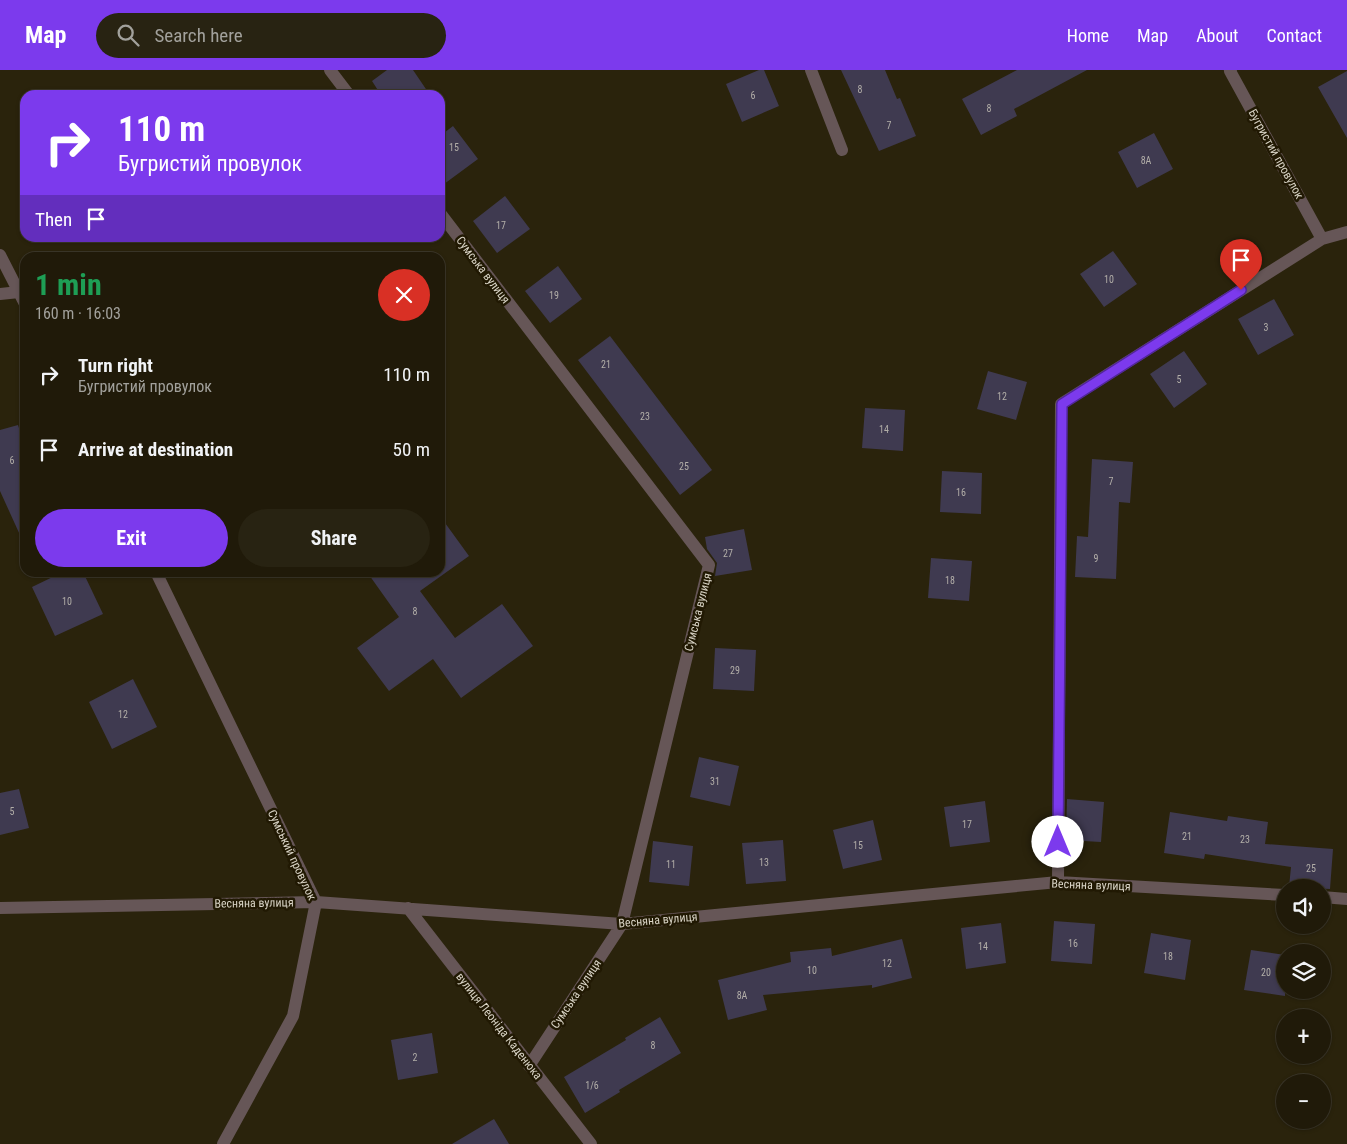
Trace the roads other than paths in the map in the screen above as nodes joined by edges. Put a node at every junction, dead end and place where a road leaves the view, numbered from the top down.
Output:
1 (330, 70) edge
2 (811, 70) edge
3 (1231, 70) edge
4 (345, 90) edge
5 (842, 150) dead end
6 (445, 220) edge
7 (1347, 232) edge
8 (1322, 238) junction
9 (0, 254) edge
10 (19, 292) joint
11 (0, 294) edge
12 (158, 577) edge
13 (1058, 882) junction
14 (1276, 894) edge
15 (1331, 898) edge
16 (1347, 899) edge
17 (316, 902) junction
18 (0, 908) edge
19 (408, 908) junction
20 (622, 924) junction
21 (529, 1066) junction
22 (223, 1144) edge
23 (591, 1144) edge

1 - 4 street
2 - 5 street
3 - 8 street, Бугристий провулок
6 - 20 street, Сумська вулиця
7 - 8 street
8 - 13 street
9 - 10 street
10 - 11 street
12 - 17 street, Сумський провулок
13 - 14 street, Весняна вулиця
13 - 20 street, Весняна вулиця
15 - 16 street
17 - 18 street, Весняна вулиця
17 - 19 street, Весняна вулиця
17 - 22 street, Сумський провулок
19 - 20 street, Весняна вулиця
19 - 21 street, вулиця Леоніда Каденюка
20 - 21 street, Сумська вулиця
21 - 23 street, вулиця Леоніда Каденюка

